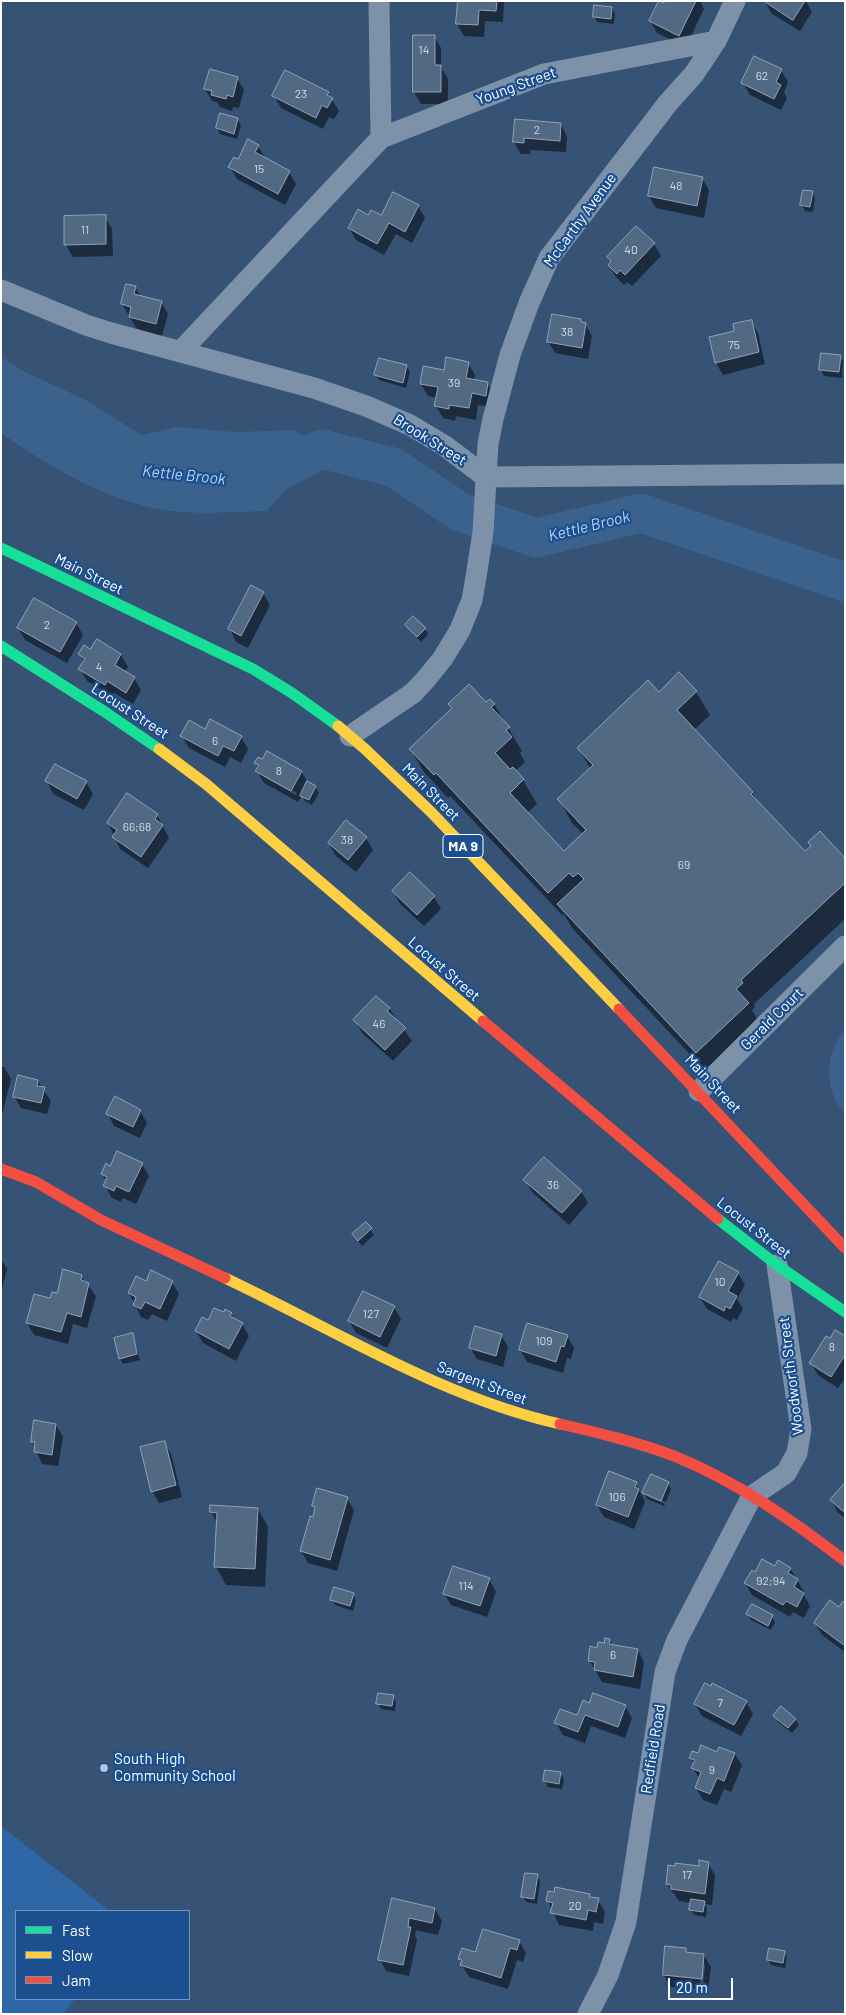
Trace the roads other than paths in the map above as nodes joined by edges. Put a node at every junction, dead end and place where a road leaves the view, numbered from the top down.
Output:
1 (380, 1) edge
2 (735, 1) edge
3 (716, 41) junction
4 (381, 138) junction
5 (1, 290) edge
6 (180, 352) junction
7 (845, 474) edge
8 (486, 477) junction
9 (1, 548) edge
10 (1, 646) edge
11 (350, 736) junction
12 (845, 946) edge
13 (699, 1092) junction
14 (1, 1169) edge
15 (845, 1248) edge
16 (777, 1265) junction
17 (845, 1312) edge
18 (752, 1496) junction
19 (845, 1561) edge
20 (588, 2014) edge

1 - 4 street
2 - 3 street, McCarthy Avenue
3 - 4 street, Young Street
3 - 8 street, McCarthy Avenue
4 - 6 street, Young Street
5 - 6 street, Brook Street
6 - 8 street, Brook Street
7 - 8 street
8 - 11 street, McCarthy Avenue
9 - 11 main road, Main Street / MA 9
10 - 16 main road, Locust Street
11 - 13 main road, Main Street / MA 9
12 - 13 street, Gerald Court
13 - 15 main road, Main Street / MA 9
14 - 18 main road, Sargent Street
16 - 17 main road, Locust Street
16 - 18 street, Woodworth Street
18 - 19 main road, Sargent Street
18 - 20 street, Redfield Road

